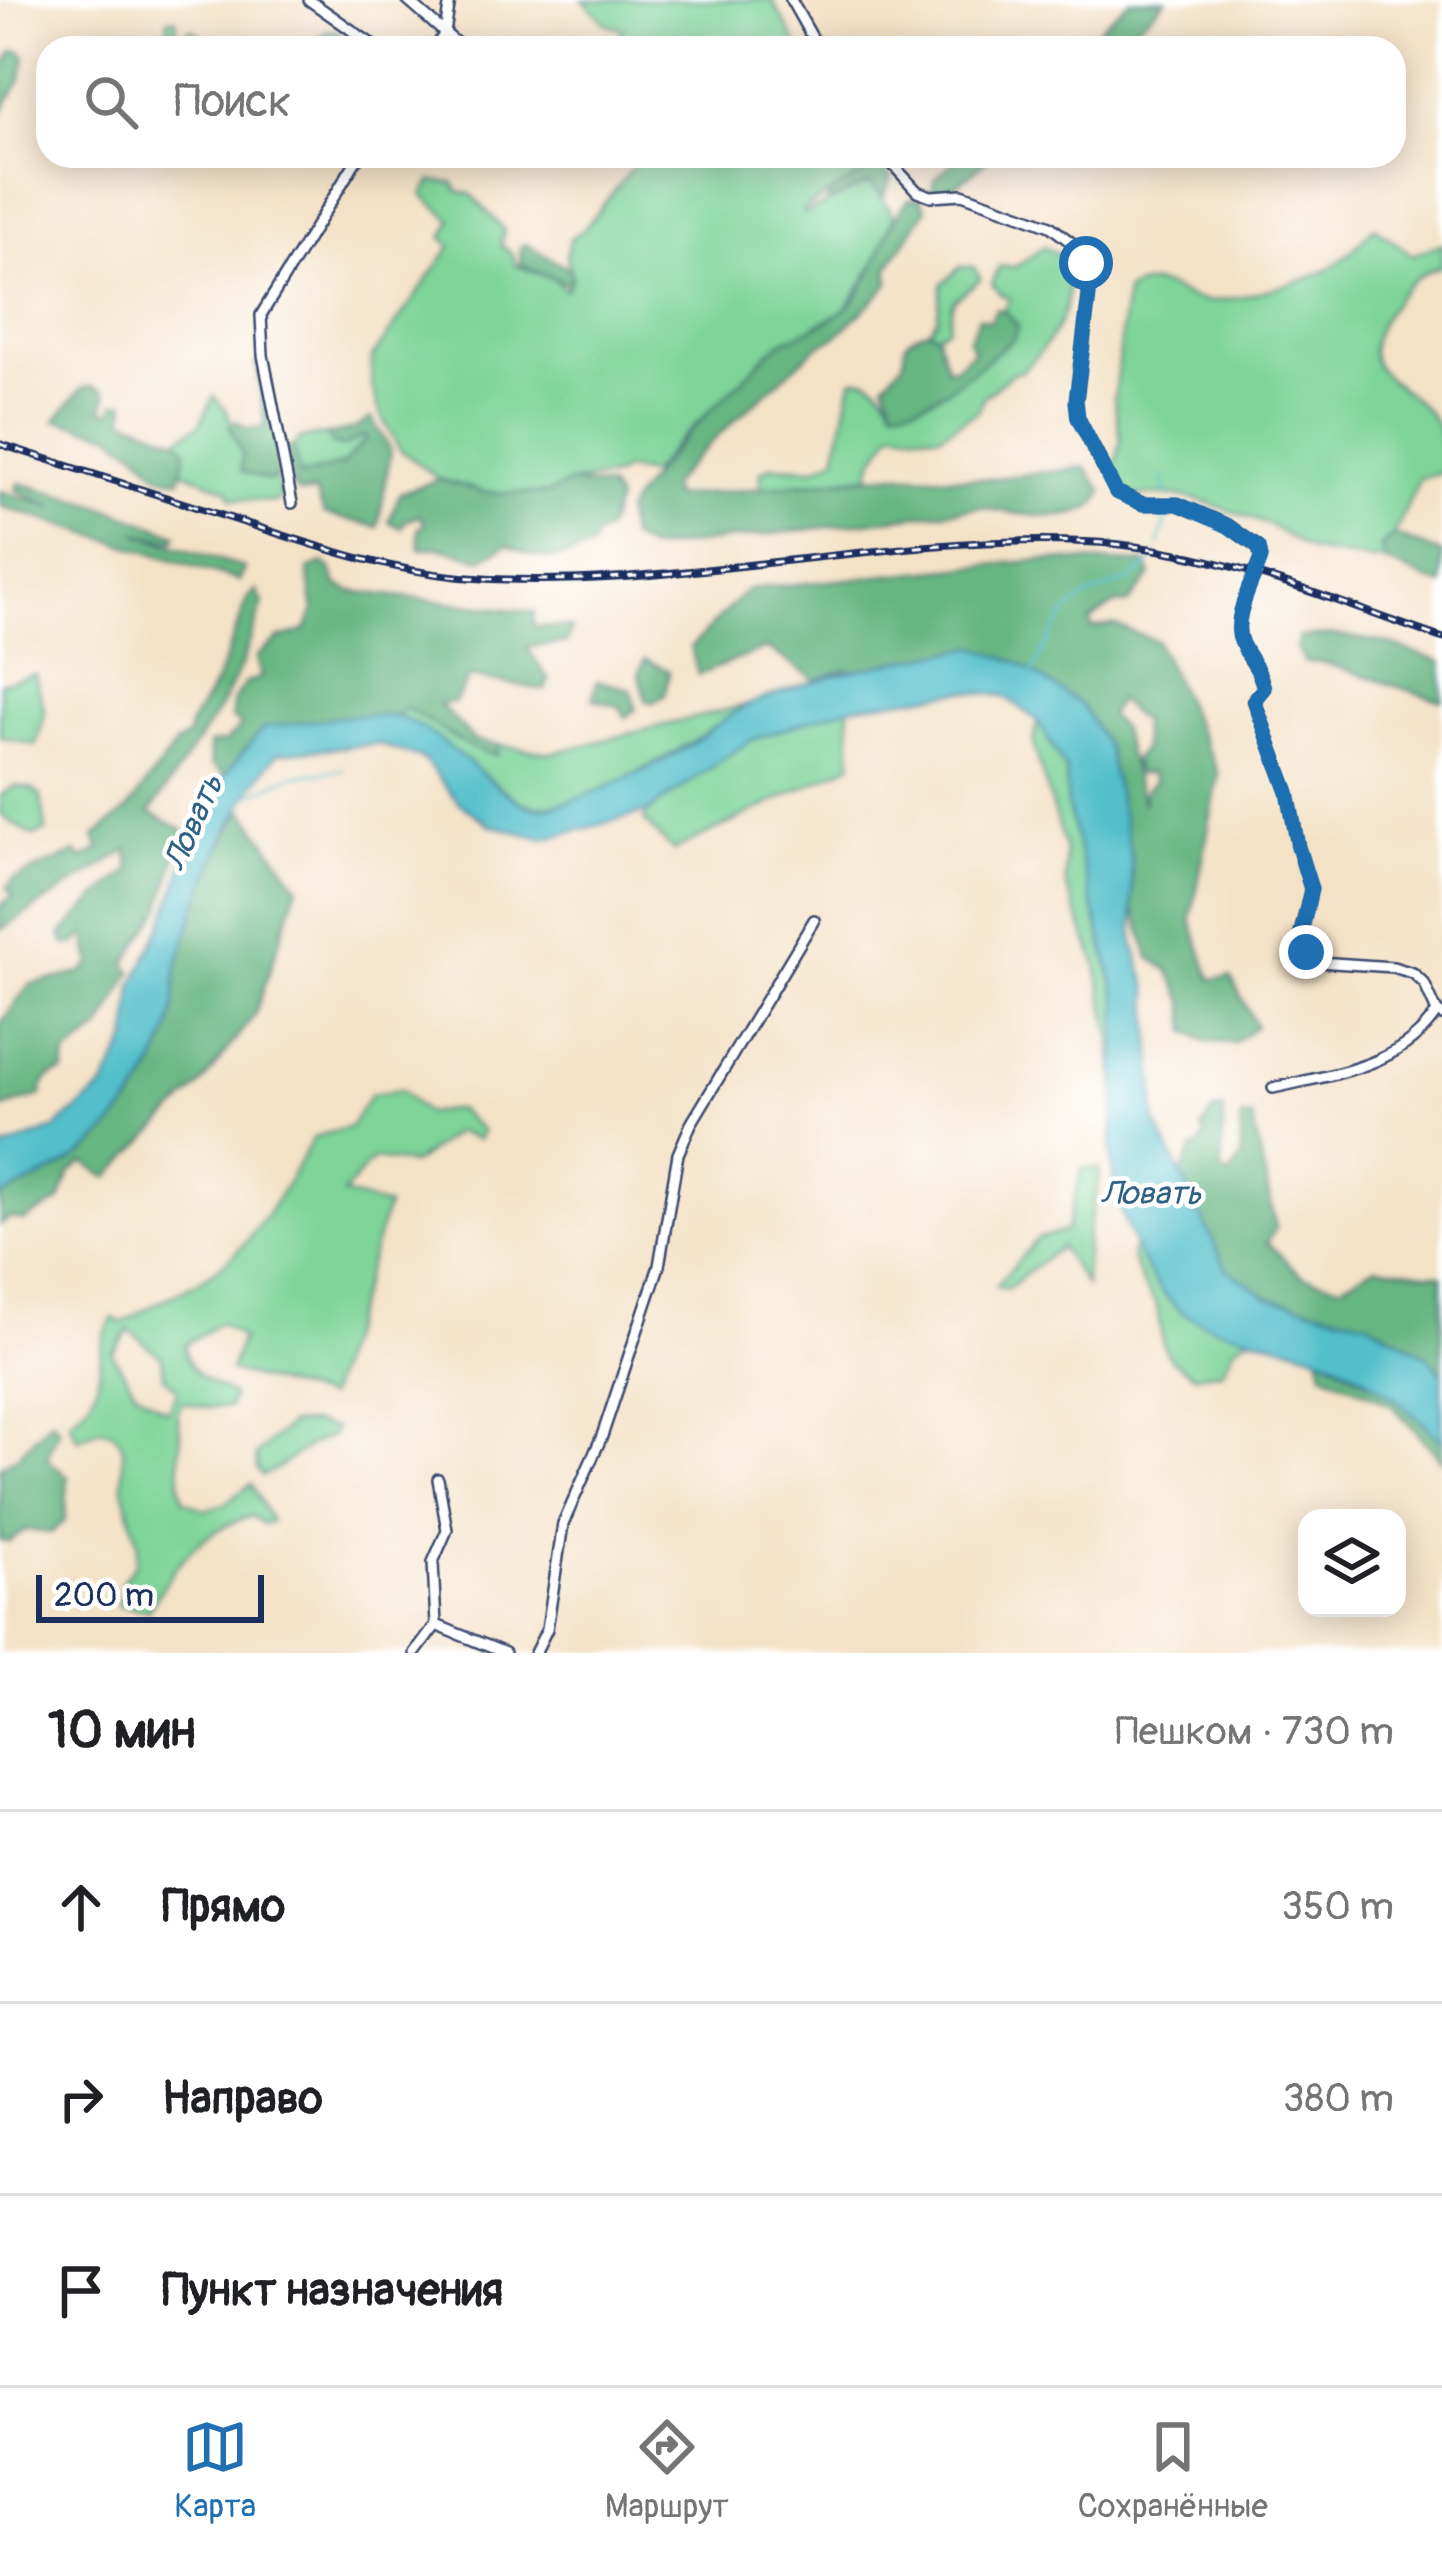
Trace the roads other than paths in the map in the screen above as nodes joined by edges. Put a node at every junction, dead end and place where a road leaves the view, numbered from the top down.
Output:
1 (309, 0) edge
2 (407, 0) edge
3 (450, 0) edge
4 (791, 0) edge
5 (445, 33) junction
6 (360, 36) edge
7 (443, 36) edge
8 (448, 36) edge
9 (811, 36) edge
10 (352, 168) edge
11 (896, 168) edge
12 (292, 503) dead end
13 (814, 920) dead end
14 (1440, 1014) edge
15 (1273, 1088) dead end
16 (438, 1479) dead end
17 (436, 1624) junction
18 (415, 1653) edge
19 (505, 1653) edge
20 (535, 1653) edge

1 - 6 street
2 - 5 street
3 - 5 street
4 - 9 street
5 - 7 street
5 - 8 street
10 - 12 street
11 - 14 street
13 - 20 street
14 - 15 street
16 - 17 street
17 - 18 street
17 - 19 street

